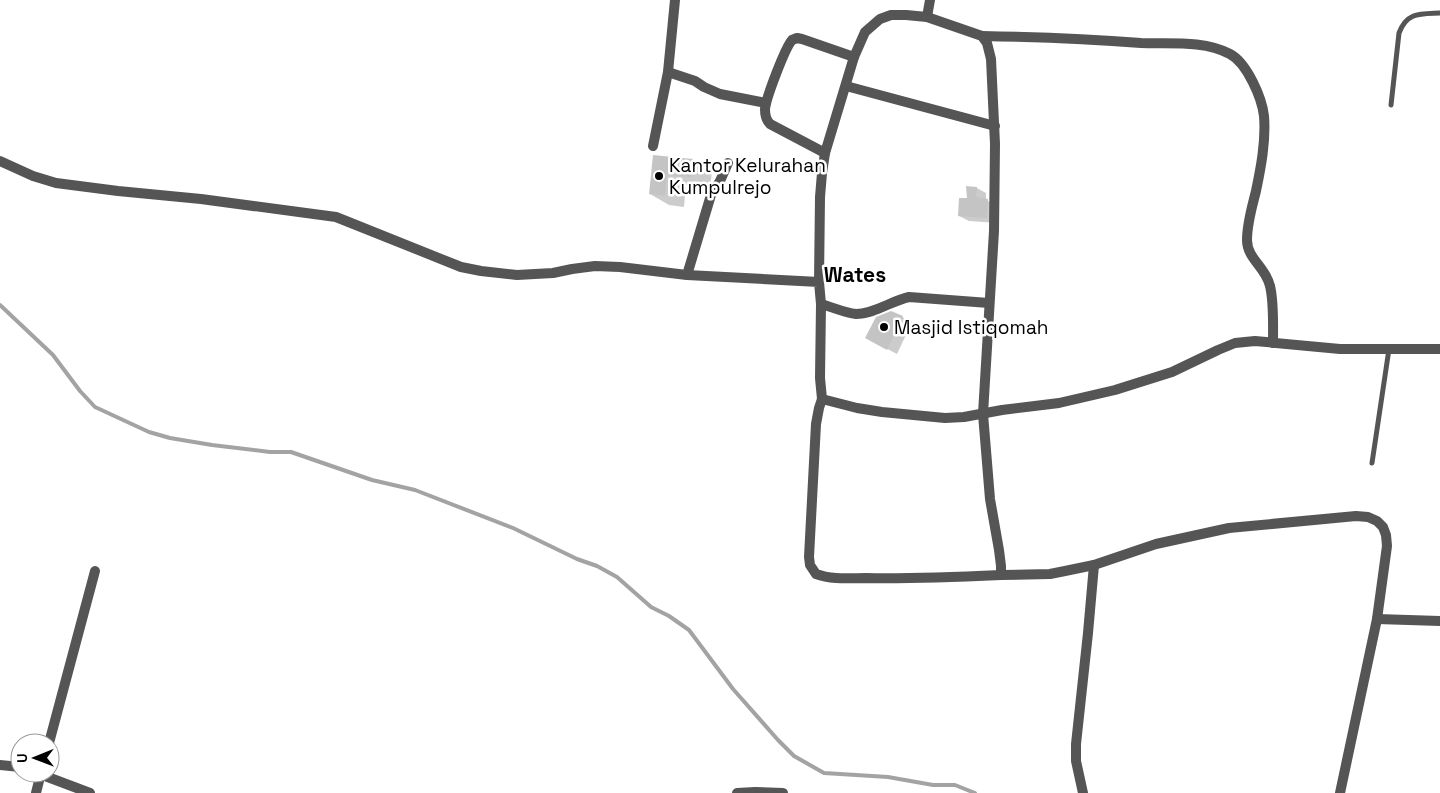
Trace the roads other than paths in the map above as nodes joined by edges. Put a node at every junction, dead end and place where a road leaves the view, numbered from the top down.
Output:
1 (675, 0) edge
2 (930, 0) edge
3 (1440, 12) edge
4 (927, 17) junction
5 (982, 36) junction
6 (854, 57) junction
7 (668, 72) junction
8 (846, 86) junction
9 (766, 103) junction
10 (1391, 105) dead end
11 (995, 126) junction
12 (654, 146) dead end
13 (825, 153) junction
14 (0, 162) edge
15 (728, 163) dead end
16 (690, 190) dead end
17 (711, 195) junction
18 (687, 275) junction
19 (819, 282) junction
20 (989, 303) junction
21 (822, 304) junction
22 (1273, 343) junction
23 (1389, 349) junction
24 (1440, 349) edge
25 (822, 399) junction
26 (983, 414) junction
27 (1372, 463) dead end
28 (1094, 565) junction
29 (95, 571) dead end
30 (1001, 575) junction
31 (1378, 619) junction
32 (1440, 621) edge
33 (52, 733) edge
34 (60, 782) edge
35 (90, 793) edge
36 (737, 793) edge
37 (783, 793) edge
38 (1083, 793) edge
39 (1340, 793) edge

1 - 7 street
2 - 4 street
3 - 10 lane
4 - 5 street
4 - 6 street
5 - 11 street
5 - 22 street
6 - 8 street
6 - 9 street
7 - 9 street
7 - 12 street
8 - 11 street
8 - 13 street
9 - 13 street
11 - 20 street
13 - 19 street
14 - 18 street
15 - 17 street
16 - 17 lane
17 - 18 street
18 - 19 street
19 - 21 street
20 - 21 street
20 - 26 street
21 - 25 street
22 - 23 street
22 - 26 street
23 - 24 street
23 - 27 lane
25 - 26 street
25 - 30 street
26 - 30 street
28 - 30 street
28 - 31 street
28 - 38 street
29 - 33 street
31 - 32 street
31 - 39 street
34 - 35 street
36 - 37 street

